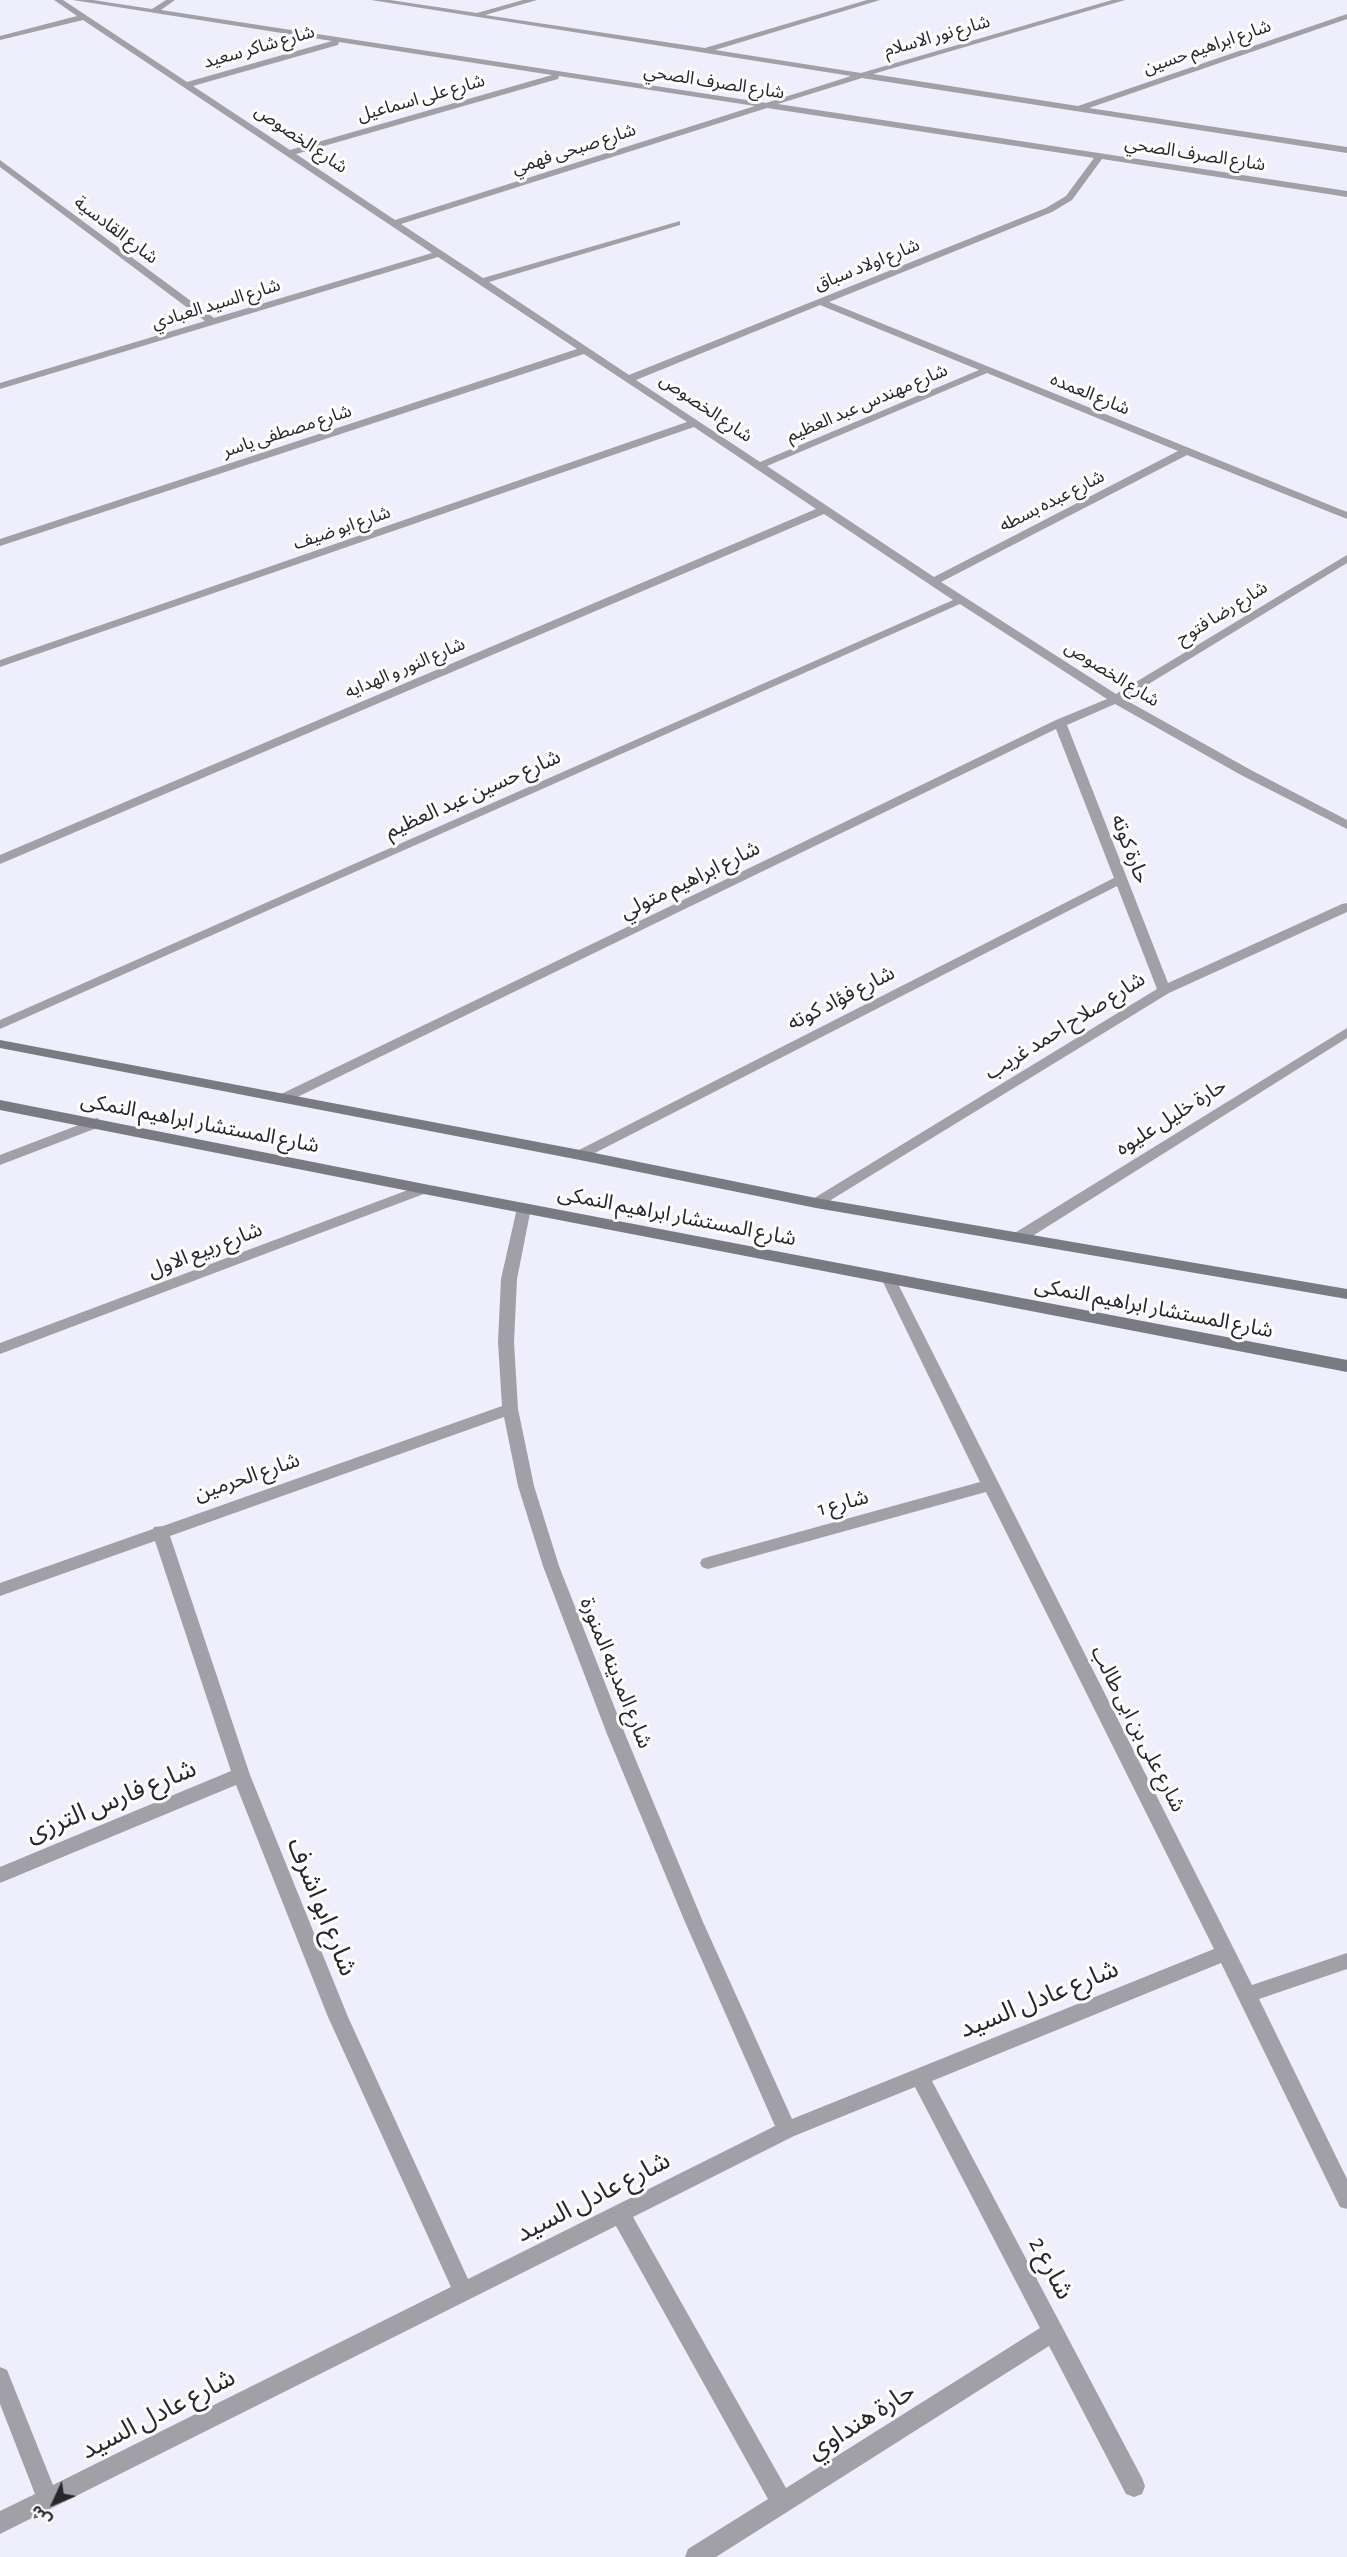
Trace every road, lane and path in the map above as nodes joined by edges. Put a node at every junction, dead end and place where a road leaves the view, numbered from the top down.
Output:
1 (58, 0) edge
2 (77, 0) edge
3 (171, 0) edge
4 (375, 0) edge
5 (533, 0) edge
6 (876, 0) edge
7 (1121, 0) edge
8 (153, 12) junction
9 (472, 15) junction
10 (1347, 16) edge
11 (85, 17) junction
12 (0, 38) edge
13 (340, 41) junction
14 (703, 51) junction
15 (561, 75) junction
16 (862, 75) junction
17 (186, 85) junction
18 (764, 106) junction
19 (1078, 108) junction
20 (1347, 150) edge
21 (290, 153) junction
22 (1099, 157) junction
23 (0, 164) edge
24 (1347, 194) edge
25 (394, 223) junction
26 (677, 223) dead end
27 (441, 254) junction
28 (482, 281) junction
29 (820, 302) junction
30 (213, 322) junction
31 (585, 350) junction
32 (987, 370) junction
33 (629, 379) junction
34 (0, 386) edge
35 (695, 423) junction
36 (1186, 451) junction
37 (759, 466) junction
38 (825, 509) junction
39 (1347, 516) edge
40 (0, 543) edge
41 (1347, 558) edge
42 (934, 581) junction
43 (961, 600) junction
44 (0, 664) edge
45 (1116, 699) junction
46 (1060, 723) junction
47 (1347, 825) edge
48 (0, 860) edge
49 (1121, 879) junction
50 (1347, 907) edge
51 (1164, 990) junction
52 (0, 1025) edge
53 (1347, 1032) edge
54 (0, 1044) edge
55 (282, 1099) junction
56 (0, 1105) edge
57 (97, 1123) junction
58 (580, 1155) junction
59 (0, 1160) edge
60 (424, 1189) junction
61 (816, 1203) junction
62 (524, 1208) junction
63 (1018, 1238) junction
64 (888, 1278) junction
65 (1347, 1294) edge
66 (0, 1349) edge
67 (1347, 1366) edge
68 (510, 1408) junction
69 (990, 1485) junction
70 (160, 1531) junction
71 (708, 1563) dead end
72 (0, 1590) edge
73 (241, 1775) junction
74 (0, 1875) edge
75 (1226, 1953) junction
76 (1347, 1961) edge
77 (1247, 1995) junction
78 (919, 2076) junction
79 (787, 2130) junction
80 (1347, 2200) edge
81 (620, 2213) junction
82 (464, 2292) junction
83 (1054, 2331) junction
84 (0, 2377) edge
85 (1134, 2486) dead end
86 (48, 2499) junction
87 (782, 2503) junction
88 (0, 2523) edge
89 (696, 2557) edge

1 - 11 street, شارع الخصوص
2 - 8 street, شارع الصرف الصحي
3 - 8 street
4 - 9 street, شارع الصرف الصحي
5 - 9 street
6 - 14 street
7 - 16 street, شارع نور الاسلام
8 - 13 street, شارع الصرف الصحي
9 - 14 street, شارع الصرف الصحي
10 - 19 street, شارع ابراهيم حسين
11 - 12 street
11 - 17 street, شارع الخصوص
13 - 15 street, شارع الصرف الصحي
13 - 17 street, شارع شاكر سعيد
14 - 16 street, شارع الصرف الصحي
15 - 18 street, شارع الصرف الصحي
15 - 21 street, شارع على اسماعيل
16 - 18 street, شارع نور الاسلام
16 - 19 street, شارع الصرف الصحي
17 - 21 street, شارع الخصوص
18 - 22 street, شارع الصرف الصحي
18 - 25 street, شارع صبحى فهمي
19 - 20 street, شارع الصرف الصحي
21 - 25 street, شارع الخصوص
22 - 24 street, شارع الصرف الصحي
22 - 29 street, شارع اولاد سباق
23 - 30 street, شارع القادسية
25 - 27 street, شارع الخصوص
26 - 28 street
27 - 28 street, شارع الخصوص
27 - 30 street, شارع السيد العبادي
28 - 31 street, شارع الخصوص
29 - 32 street, شارع العمده
29 - 33 street, شارع اولاد سباق
30 - 34 street, شارع السيد العبادي
31 - 33 street, شارع الخصوص
31 - 40 street, شارع مصطفى ياسر
32 - 36 street, شارع العمده
32 - 37 street, شارع مهندس عبد العظيم
33 - 35 street, شارع الخصوص
35 - 37 street, شارع الخصوص
35 - 44 street, شارع ابو ضيف
36 - 39 street, شارع العمده
36 - 42 street, شارع عبده بسطه
37 - 38 street, شارع الخصوص
38 - 42 street, شارع الخصوص
38 - 48 street, شارع النور و الهدايه
41 - 45 street, شارع رضا فتوح
42 - 43 street, شارع الخصوص
43 - 45 street, شارع الخصوص
43 - 52 street, شارع حسين عبد العظيم
45 - 46 street, شارع ابراهيم متولي
45 - 47 street, شارع الخصوص
46 - 49 street, حارة كوته
46 - 55 street, شارع ابراهيم متولي
49 - 51 street, حارة كوته
49 - 58 street, شارع فؤاد كوته
50 - 51 street, شارع صلاح احمد غريب
51 - 61 street, شارع صلاح احمد غريب
53 - 63 street, حارة خليل عليوه
54 - 55 main road, شارع المستشار ابراهيم النمكى
55 - 58 main road, شارع المستشار ابراهيم النمكى
56 - 57 main road, شارع المستشار ابراهيم النمكى
57 - 59 street
57 - 60 main road, شارع المستشار ابراهيم النمكى
58 - 61 main road, شارع المستشار ابراهيم النمكى
60 - 62 main road, شارع المستشار ابراهيم النمكى
60 - 66 street, شارع ربيع الاول
61 - 63 main road, شارع المستشار ابراهيم النمكى
62 - 64 main road, شارع المستشار ابراهيم النمكى
62 - 68 street, شارع المدينه المنورة
63 - 65 main road, شارع المستشار ابراهيم النمكى
64 - 67 main road, شارع المستشار ابراهيم النمكى
64 - 69 street, شارع على بن ابى طالب
68 - 70 street, شارع الحرمين
68 - 79 street, شارع المدينه المنورة
69 - 71 street, شارع 1
69 - 75 street, شارع على بن ابى طالب
70 - 72 street, شارع الحرمين
70 - 73 street, شارع ابو اشرف
73 - 74 street, شارع فارس الترزى
73 - 82 street, شارع ابو اشرف
75 - 77 street, شارع على بن ابى طالب
75 - 78 street, شارع عادل السيد
76 - 77 street
77 - 80 street, شارع على بن ابى طالب
78 - 79 street, شارع عادل السيد
78 - 83 street, شارع 2
79 - 81 street, شارع عادل السيد
81 - 82 street, شارع عادل السيد
81 - 87 street
82 - 86 street, شارع عادل السيد
83 - 85 street, شارع 2
83 - 87 street, حارة هنداوي
84 - 86 street
86 - 88 street, شارع عادل السيد
87 - 89 street, حارة هنداوي

